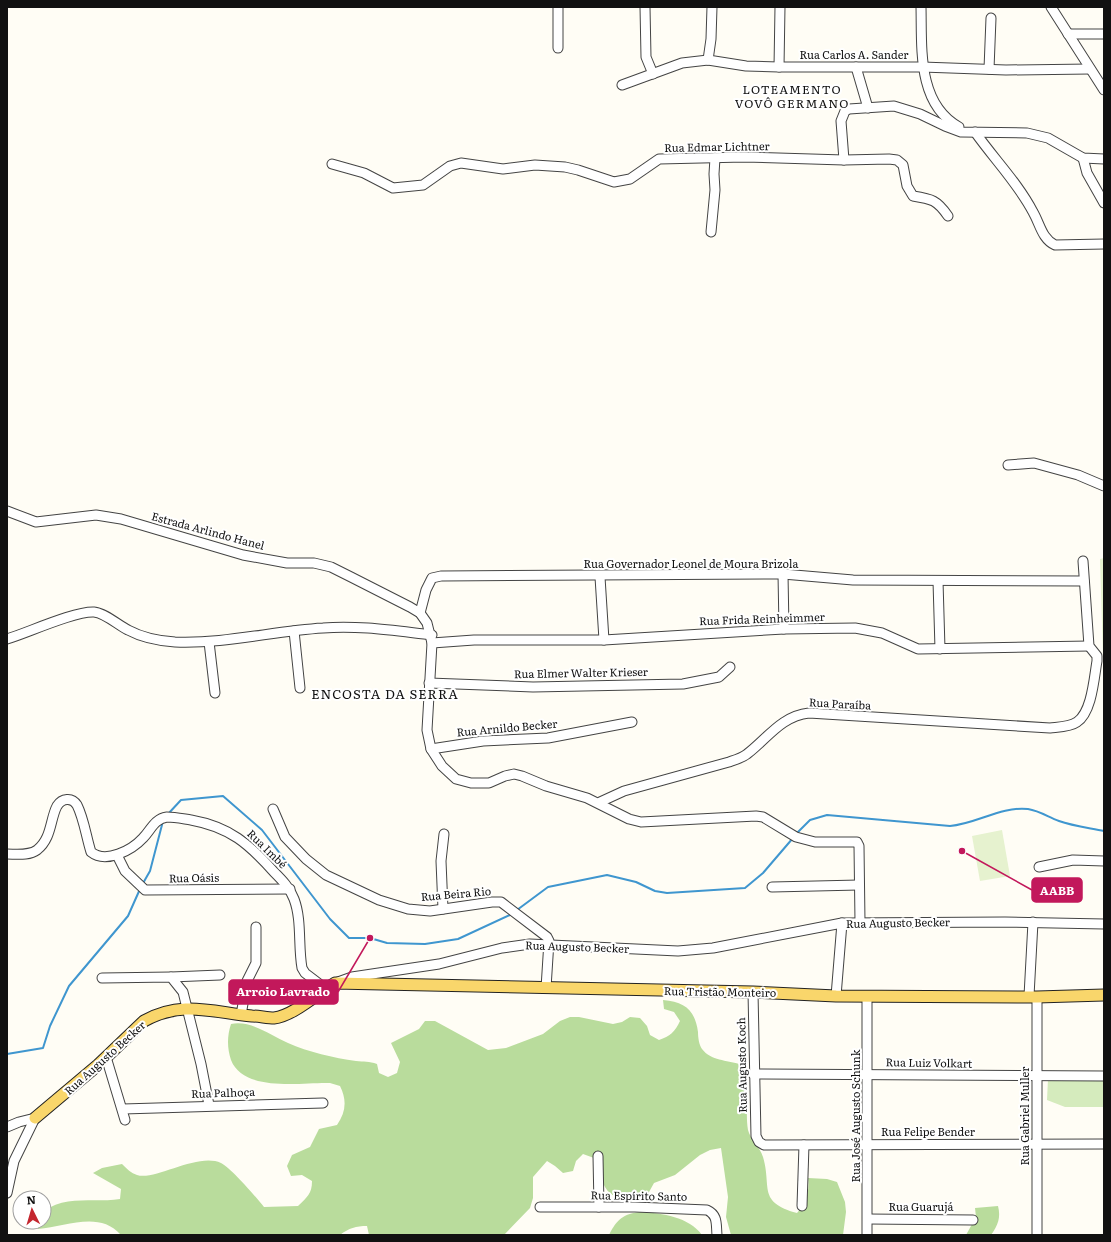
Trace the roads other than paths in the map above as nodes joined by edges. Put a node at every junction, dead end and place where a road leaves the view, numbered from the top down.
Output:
1 (558, 7) edge
2 (645, 7) edge
3 (712, 7) edge
4 (780, 7) edge
5 (921, 7) edge
6 (1051, 7) edge
7 (991, 18) dead end
8 (1068, 34) junction
9 (1104, 34) edge
10 (558, 48) dead end
11 (708, 60) junction
12 (779, 67) junction
13 (856, 67) junction
14 (922, 67) junction
15 (989, 69) junction
16 (1090, 69) junction
17 (654, 74) junction
18 (622, 85) dead end
19 (1104, 90) edge
20 (868, 108) junction
21 (971, 132) junction
22 (716, 158) junction
23 (1083, 158) junction
24 (1104, 159) edge
25 (844, 160) junction
26 (332, 164) dead end
27 (1104, 203) edge
28 (948, 216) dead end
29 (711, 232) dead end
30 (1104, 244) edge
31 (1008, 465) dead end
32 (1104, 486) edge
33 (7, 511) edge
34 (1084, 560) dead end
35 (784, 574) junction
36 (600, 577) junction
37 (938, 581) junction
38 (1084, 581) junction
39 (420, 613) junction
40 (784, 628) junction
41 (294, 631) junction
42 (7, 639) edge
43 (432, 639) junction
44 (604, 640) junction
45 (209, 642) junction
46 (1089, 646) junction
47 (940, 649) junction
48 (730, 667) dead end
49 (429, 683) junction
50 (300, 688) dead end
51 (215, 693) dead end
52 (632, 722) dead end
53 (431, 749) junction
54 (600, 802) junction
55 (273, 809) dead end
56 (444, 834) dead end
57 (7, 854) edge
58 (117, 854) junction
59 (1104, 861) edge
60 (1039, 867) dead end
61 (860, 885) junction
62 (772, 887) dead end
63 (290, 889) junction
64 (443, 909) junction
65 (860, 922) junction
66 (1033, 922) junction
67 (842, 923) junction
68 (1104, 924) edge
69 (256, 927) dead end
70 (548, 945) junction
71 (220, 975) dead end
72 (171, 977) junction
73 (102, 978) dead end
74 (331, 986) junction
75 (546, 988) junction
76 (753, 992) junction
77 (1104, 995) edge
78 (836, 996) junction
79 (867, 996) junction
80 (1033, 997) junction
81 (187, 1008) junction
82 (241, 1015) junction
83 (106, 1057) junction
84 (754, 1074) junction
85 (867, 1074) junction
86 (1104, 1076) edge
87 (1036, 1077) junction
88 (323, 1103) dead end
89 (209, 1105) junction
90 (123, 1109) junction
91 (36, 1118) junction
92 (125, 1120) dead end
93 (7, 1127) edge
94 (756, 1136) joint
95 (868, 1144) junction
96 (1037, 1144) junction
97 (1104, 1144) edge
98 (804, 1145) junction
99 (598, 1156) dead end
100 (7, 1193) edge
101 (802, 1206) dead end
102 (540, 1207) dead end
103 (599, 1207) junction
104 (868, 1219) junction
105 (973, 1220) dead end
106 (717, 1235) edge
107 (867, 1235) edge
108 (1037, 1235) edge

1 - 10 street
2 - 17 street
3 - 11 street
4 - 12 street
5 - 14 street
6 - 8 street
7 - 15 street
8 - 9 street
8 - 16 street
11 - 12 street, Rua Carlos A. Sander
11 - 17 street, Rua Carlos A. Sander
12 - 13 street, Rua Carlos A. Sander
13 - 14 street, Rua Carlos A. Sander
13 - 20 street
14 - 15 street, Rua Carlos A. Sander
14 - 21 street
15 - 16 street, Rua Carlos A. Sander
16 - 19 street
17 - 18 street, Rua Carlos A. Sander
20 - 21 street
20 - 25 street
21 - 23 street
21 - 30 street
22 - 25 street, Rua Edmar Lichtner
22 - 26 street, Rua Edmar Lichtner
22 - 29 street
23 - 24 street
23 - 27 street
25 - 28 street, Rua Edmar Lichtner
31 - 32 street
33 - 39 street, Estrada Arlindo Hanel
34 - 38 street
35 - 36 street, Rua Governador Leonel de Moura Brizola
35 - 37 street, Rua Governador Leonel de Moura Brizola
35 - 40 street
36 - 39 street, Rua Governador Leonel de Moura Brizola
36 - 44 street
37 - 38 street, Rua Governador Leonel de Moura Brizola
37 - 47 street
38 - 46 street
39 - 43 street
40 - 44 street, Rua Frida Reinheimmer
40 - 47 street, Rua Frida Reinheimmer
41 - 43 street, Rua Frida Reinheimmer
41 - 45 street, Rua Frida Reinheimmer
41 - 50 street
42 - 45 street, Rua Frida Reinheimmer
43 - 44 street, Rua Frida Reinheimmer
43 - 49 street
45 - 51 street
46 - 47 street, Rua Frida Reinheimmer
46 - 54 street, Rua Paraíba
48 - 49 street, Rua Elmer Walter Krieser
49 - 53 street
52 - 53 street, Rua Arnildo Becker
53 - 54 street
54 - 61 street
55 - 64 street, Rua Beira Rio
56 - 64 street
57 - 58 street, Rua Imbé
58 - 63 street, Rua Oásis
58 - 63 street, Rua Imbé
59 - 60 street
61 - 62 street
61 - 65 street
63 - 74 street, Rua Imbé
64 - 70 street, Rua Beira Rio
65 - 66 street, Rua Augusto Becker
65 - 67 street, Rua Augusto Becker
66 - 68 street, Rua Augusto Becker
66 - 80 street, Rua Gabriel Muller
67 - 70 street, Rua Augusto Becker
67 - 78 street
69 - 82 street
70 - 74 street, Rua Augusto Becker
70 - 75 street
71 - 72 street
72 - 73 street
72 - 81 street
74 - 75 main road, Rua Tristão Monteiro
74 - 82 main road, Rua Augusto Becker
75 - 76 main road, Rua Tristão Monteiro
76 - 78 main road, Rua Tristão Monteiro
76 - 84 street, Rua Augusto Koch
77 - 80 main road, Rua Tristão Monteiro
78 - 79 main road, Rua Tristão Monteiro
79 - 80 main road, Rua Tristão Monteiro
79 - 85 street, Rua José Augusto Schunk
80 - 87 street, Rua Gabriel Muller
81 - 82 main road, Rua Augusto Becker
81 - 83 main road, Rua Augusto Becker
81 - 89 street
83 - 90 street
83 - 91 main road, Rua Augusto Becker
84 - 85 street, Rua Luiz Volkart
84 - 94 street, Rua Augusto Koch
85 - 87 street, Rua Luiz Volkart
85 - 95 street, Rua José Augusto Schunk
86 - 87 street, Rua Luiz Volkart
87 - 96 street, Rua Gabriel Muller
88 - 89 street, Rua Palhoça
89 - 90 street, Rua Palhoça
90 - 92 street
91 - 93 street, Rua Augusto Becker
91 - 100 street
94 - 98 street, Rua Felipe Bender
95 - 96 street, Rua Felipe Bender
95 - 98 street, Rua Felipe Bender
95 - 104 street, Rua José Augusto Schunk
96 - 97 street, Rua Felipe Bender
96 - 108 street, Rua Gabriel Muller
98 - 101 street
99 - 103 street
102 - 103 street, Rua Espírito Santo
103 - 106 street, Rua Espírito Santo
104 - 105 street, Rua Guarujá
104 - 107 street, Rua José Augusto Schunk

